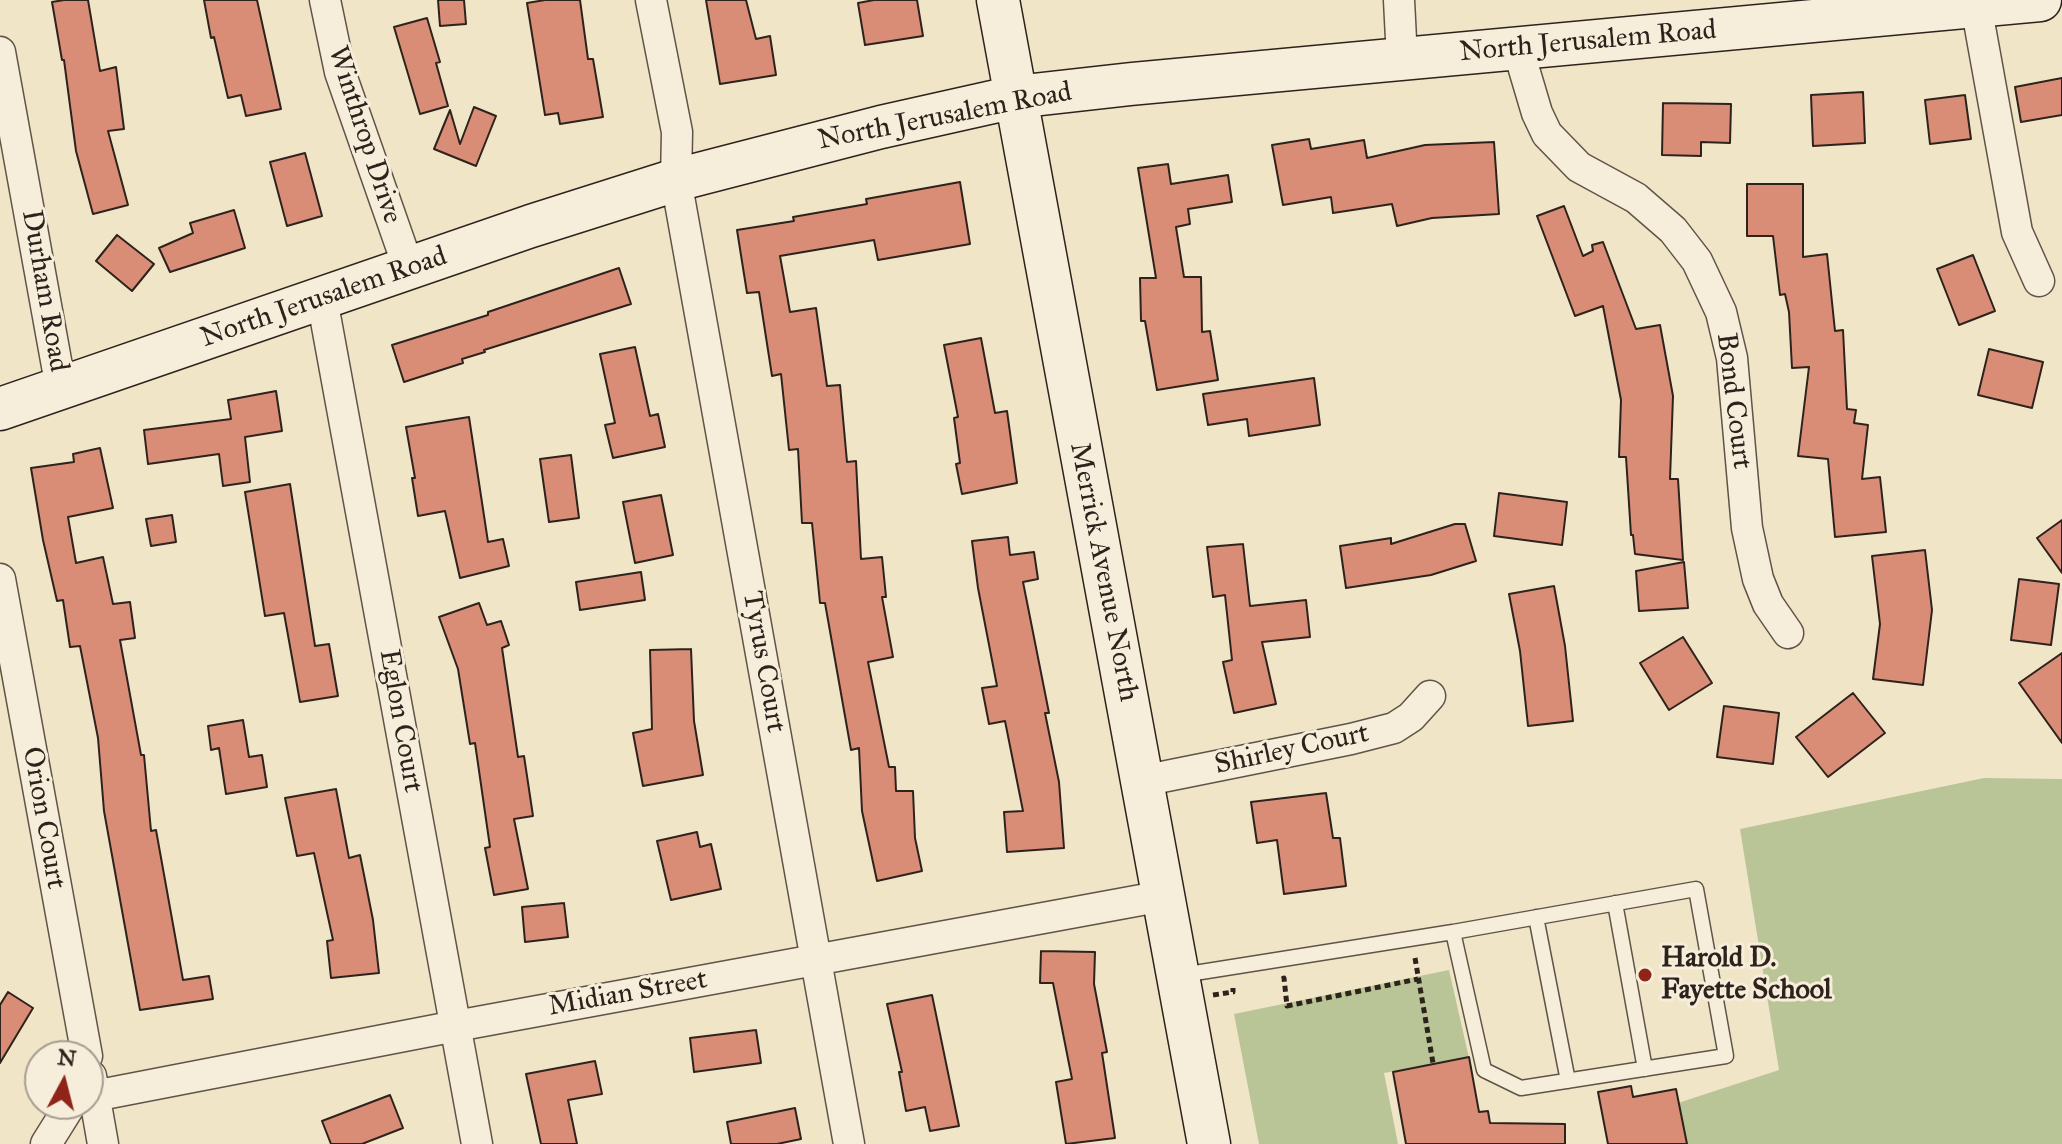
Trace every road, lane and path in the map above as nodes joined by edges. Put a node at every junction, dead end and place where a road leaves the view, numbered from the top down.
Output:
1 (325, 0) edge
2 (651, 0) edge
3 (998, 0) edge
4 (1399, 0) edge
5 (2040, 0) edge
6 (1976, 5) junction
7 (1518, 49) junction
8 (0, 52) edge
9 (1402, 59) junction
10 (1015, 97) junction
11 (676, 180) junction
12 (409, 269) junction
13 (2039, 281) dead end
14 (322, 299) junction
15 (61, 388) junction
16 (0, 409) edge
17 (0, 579) edge
18 (3, 618) edge
19 (1788, 633) dead end
20 (1430, 696) dead end
21 (1142, 781) junction
22 (1163, 896) junction
23 (1615, 903) junction
24 (1536, 917) junction
25 (1453, 932) junction
26 (1414, 953) dead end
27 (817, 960) junction
28 (1418, 979) junction
29 (1271, 981) dead end
30 (1245, 985) dead end
31 (1180, 988) junction
32 (456, 1026) junction
33 (79, 1040) edge
34 (1433, 1063) dead end
35 (1645, 1069) junction
36 (104, 1075) edge
37 (1568, 1081) junction
38 (61, 1120) edge
39 (97, 1120) edge
40 (46, 1144) edge
41 (103, 1144) edge
42 (477, 1144) edge
43 (849, 1144) edge
44 (1209, 1144) edge

1 - 12 street, Winthrop Drive
2 - 11 street, Tyrus Court
3 - 10 main road, Merrick Avenue North
4 - 9 street
5 - 6 main road, North Jerusalem Road
6 - 7 main road, North Jerusalem Road
6 - 13 street
7 - 9 main road, North Jerusalem Road
7 - 19 street, Bond Court
8 - 15 street, Durham Road
9 - 10 main road, North Jerusalem Road
10 - 11 main road, North Jerusalem Road
10 - 21 main road, Merrick Avenue North
11 - 12 main road, North Jerusalem Road
11 - 27 street, Tyrus Court
12 - 14 main road, North Jerusalem Road
14 - 15 main road, North Jerusalem Road
14 - 32 street, Eglon Court
15 - 16 main road, North Jerusalem Road
17 - 18 street, Orion Court
18 - 33 street, Orion Court
20 - 21 street, Shirley Court
21 - 22 main road, Merrick Avenue North
22 - 27 street, Midian Street
22 - 31 main road, Merrick Avenue North
23 - 24 lane
23 - 35 lane
23 - 35 lane
24 - 25 lane
24 - 37 lane
25 - 31 lane
25 - 37 lane
26 - 28 path
27 - 32 street, Midian Street
27 - 43 street, Tyrus Court
28 - 29 path
28 - 34 path
30 - 31 path
31 - 44 main road, Merrick Avenue North
32 - 36 street, Midian Street
32 - 42 street, Eglon Court
35 - 37 lane
38 - 40 street
39 - 41 street, Orion Court

